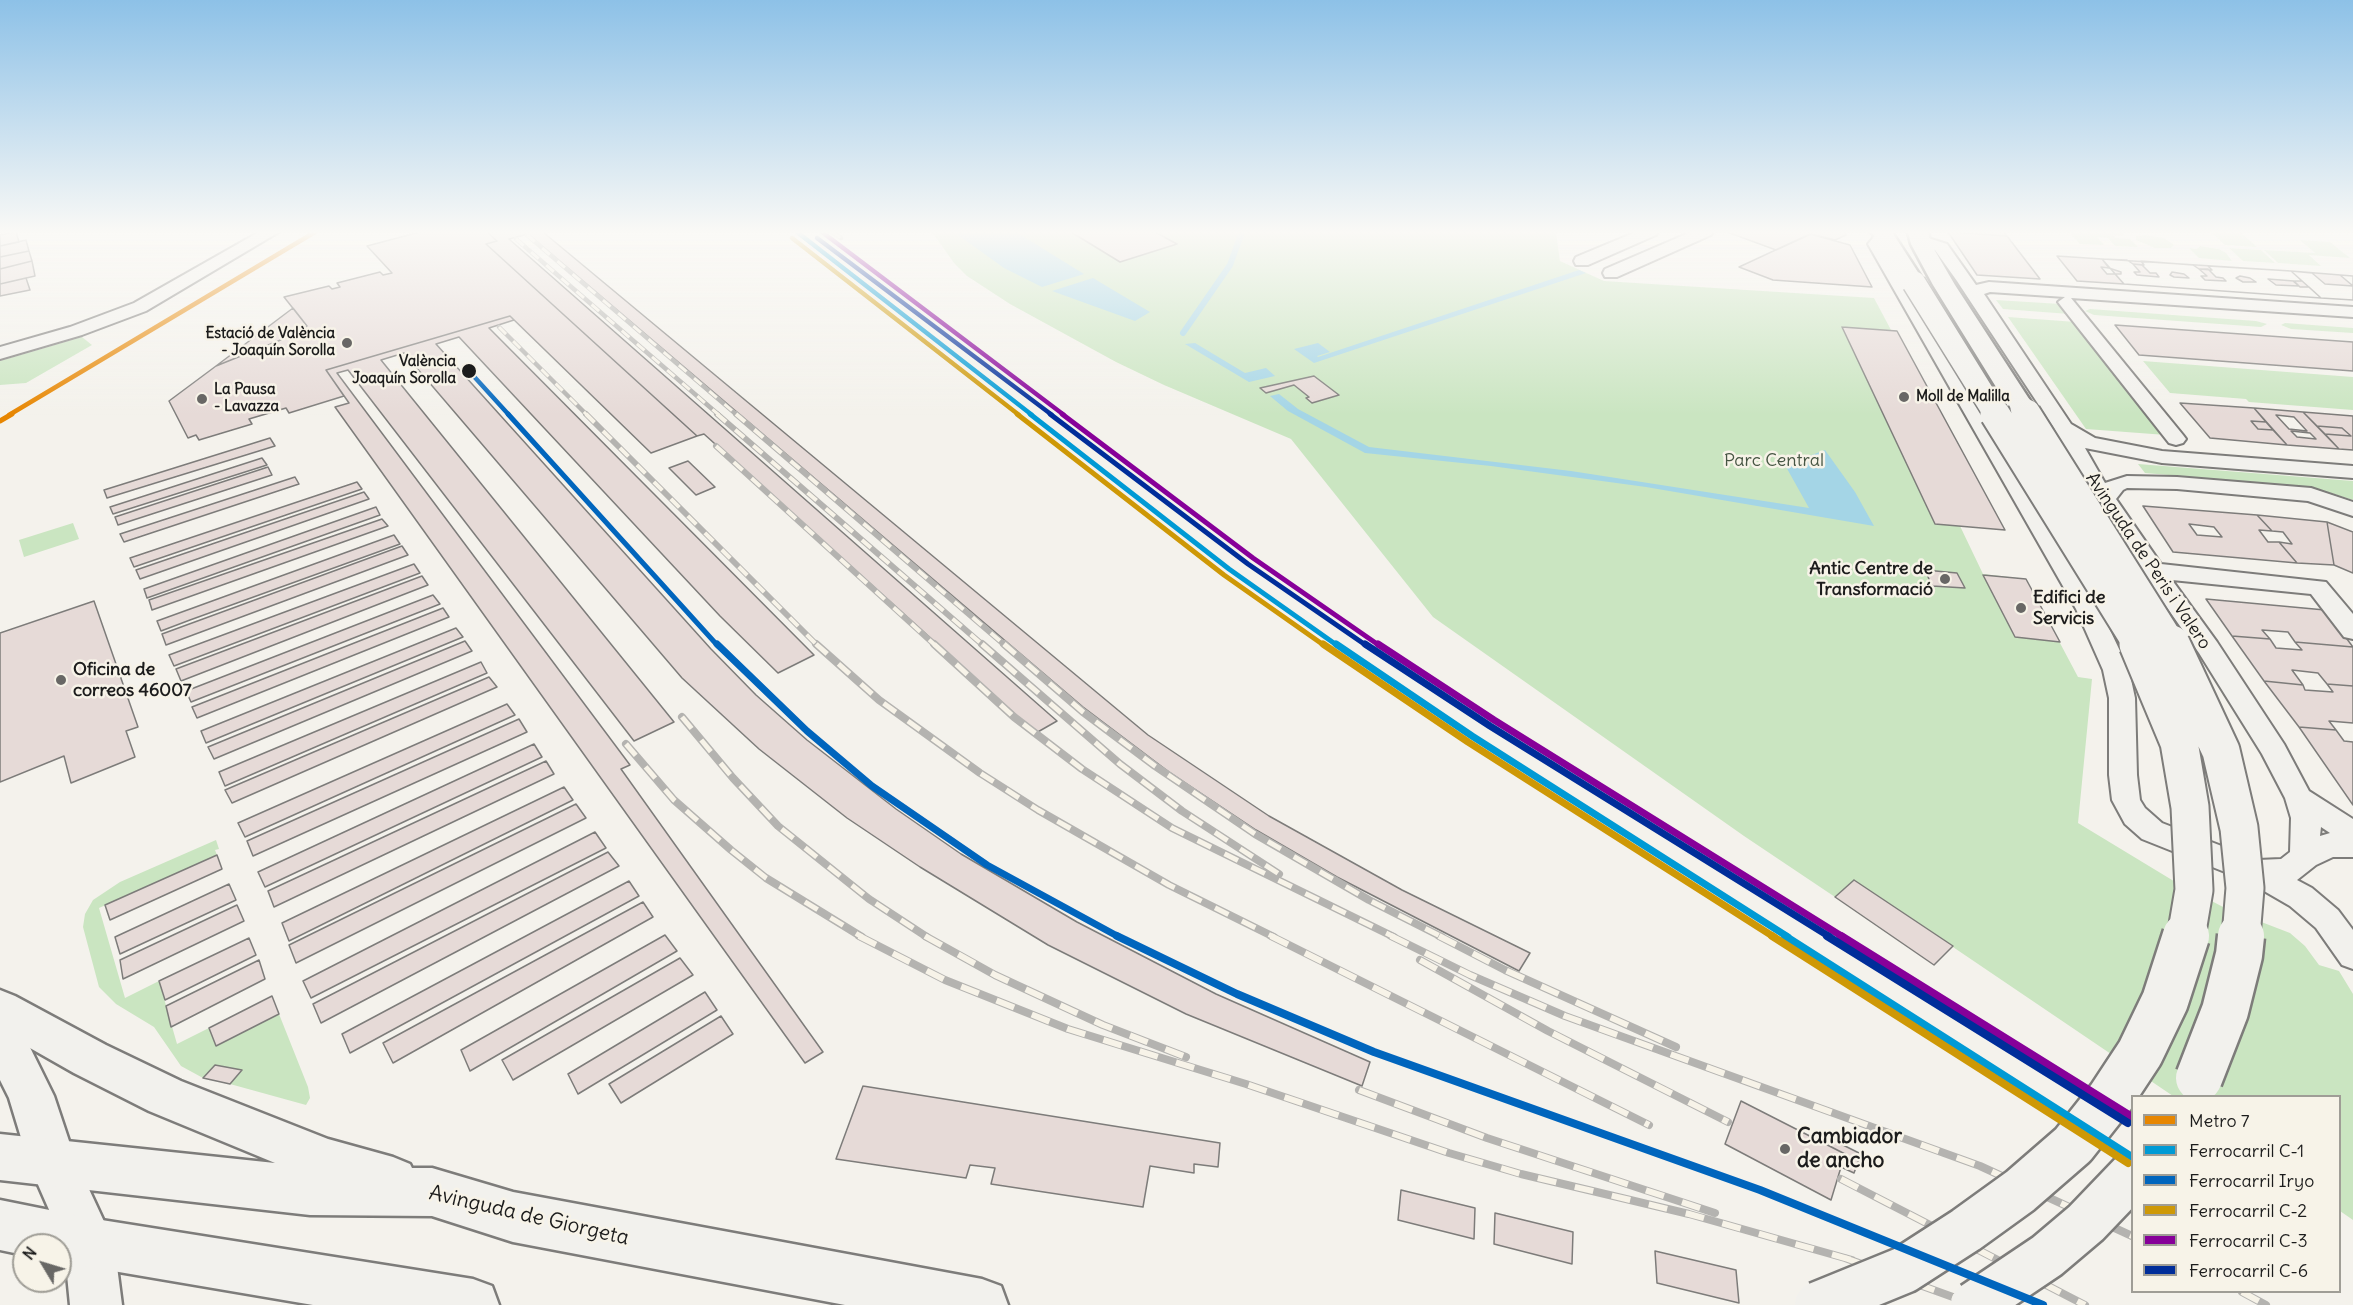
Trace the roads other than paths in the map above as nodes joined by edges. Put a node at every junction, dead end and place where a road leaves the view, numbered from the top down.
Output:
1 (165, 293) edge
2 (1904, 293) edge
3 (1947, 293) edge
4 (1947, 293) edge
5 (1948, 293) edge
6 (2086, 293) edge
7 (2067, 302) dead end
8 (2353, 312) edge
9 (0, 353) edge
10 (2064, 428) junction
11 (2176, 439) dead end
12 (2162, 457) junction
13 (2353, 472) edge
14 (2177, 483) junction
15 (2105, 498) junction
16 (2353, 508) edge
17 (2154, 571) junction
18 (2353, 631) edge
19 (2299, 798) junction
20 (2353, 834) edge
21 (2353, 845) edge
22 (2305, 857) junction
23 (2256, 872) junction
24 (2353, 955) edge
25 (0, 1009) edge
26 (0, 1033) edge
27 (2193, 1087) edge
28 (0, 1157) edge
29 (53, 1164) junction
30 (2131, 1177) edge
31 (432, 1192) junction
32 (0, 1225) edge
33 (89, 1243) junction
34 (374, 1300) edge
35 (96, 1305) edge
36 (473, 1305) edge
37 (982, 1305) edge
38 (1818, 1305) edge
39 (1974, 1305) edge

1 - 9 street
2 - 23 street, Avinguda de Peris i Valero
3 - 38 main road, Avinguda de Peris i Valero, bridge
4 - 27 main road, Avinguda de Peris i Valero, bridge
5 - 10 street, Avinguda de Peris i Valero
6 - 8 street
7 - 11 street
10 - 12 street
10 - 15 street, Avinguda de Peris i Valero
12 - 13 street
12 - 14 street
14 - 15 street
14 - 16 street
15 - 17 street, Avinguda de Peris i Valero
17 - 18 street
17 - 19 street, Avinguda de Peris i Valero
19 - 20 street
19 - 22 street, Avinguda de Peris i Valero
21 - 22 street
22 - 23 street, Avinguda de Peris i Valero
23 - 24 street, Avinguda de Peris i Valero
25 - 31 main road
26 - 29 main road
28 - 29 main road, Avinguda de Giorgeta
29 - 31 main road, Avinguda de Giorgeta
29 - 33 main road
30 - 39 main road, bridge
31 - 37 main road, Avinguda de Giorgeta
32 - 33 main road
33 - 34 main road
33 - 35 main road
34 - 36 main road

